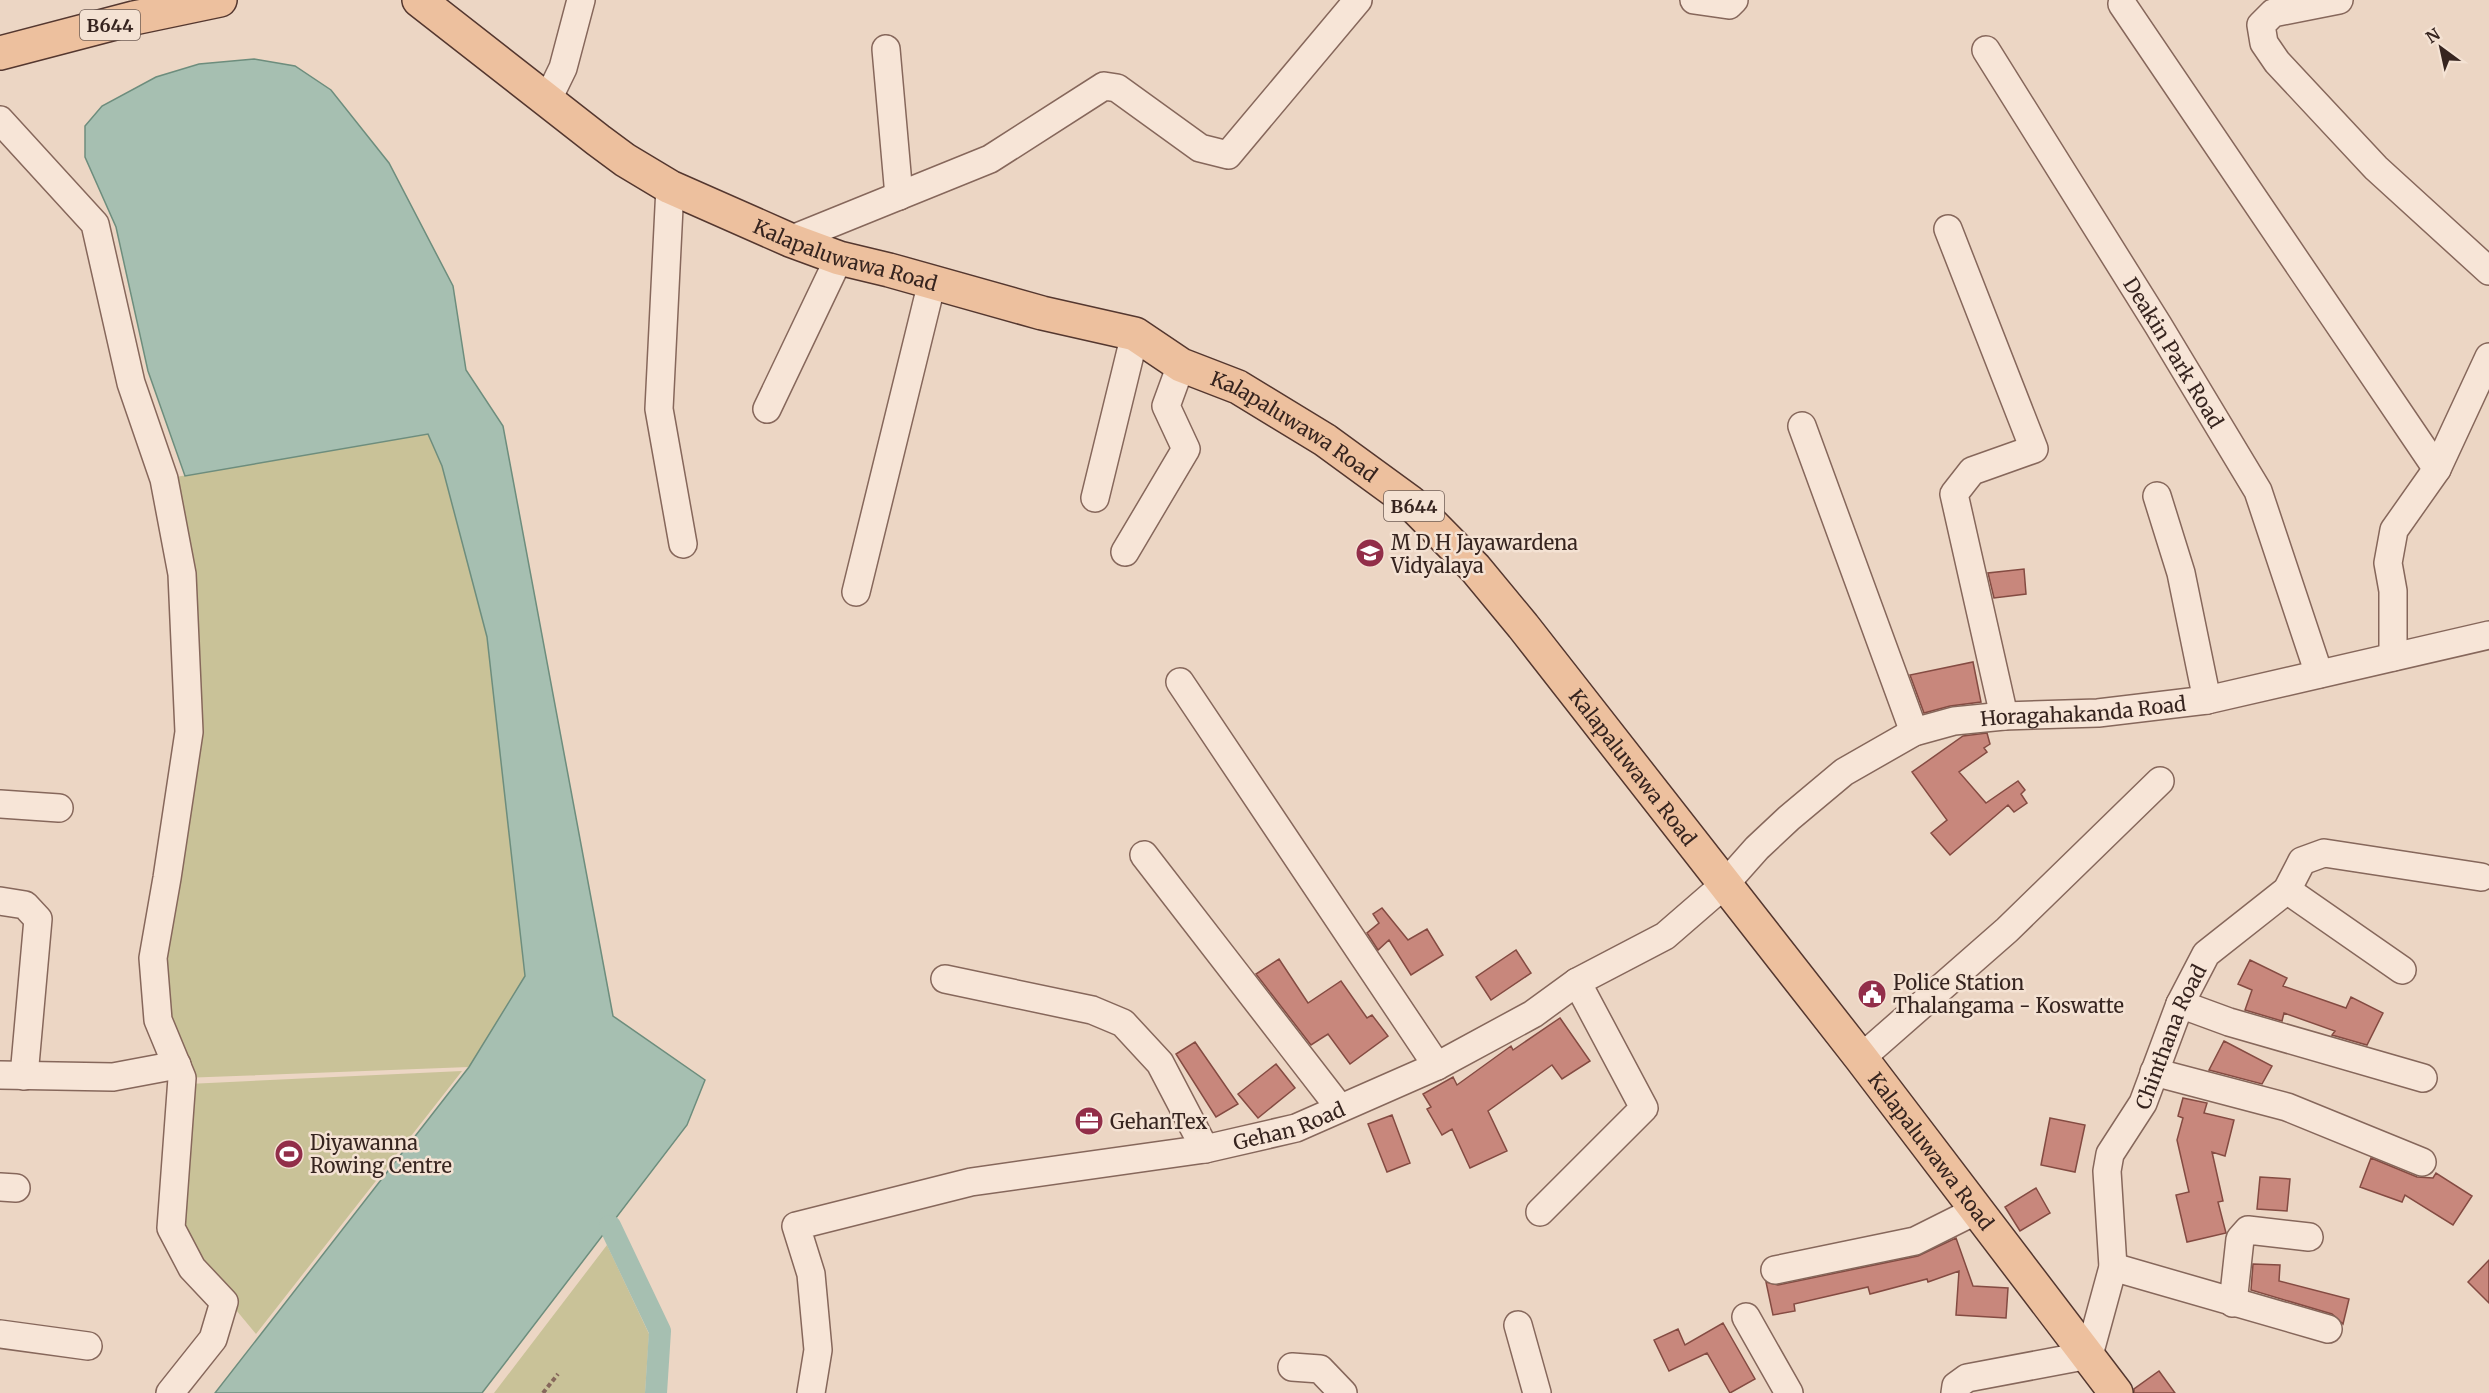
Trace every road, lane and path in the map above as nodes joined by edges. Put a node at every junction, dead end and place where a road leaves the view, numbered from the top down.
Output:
1 (220, 0) edge
2 (419, 0) edge
3 (581, 0) edge
4 (1358, 0) edge
5 (1694, 0) edge
6 (1734, 0) edge
7 (2339, 0) edge
8 (2122, 4) dead end
9 (886, 50) dead end
10 (1986, 50) dead end
11 (0, 53) edge
12 (547, 101) junction
13 (0, 120) edge
14 (670, 187) junction
15 (899, 196) junction
16 (1948, 229) dead end
17 (790, 240) junction
18 (839, 258) junction
19 (2489, 271) edge
20 (932, 282) junction
21 (1135, 334) junction
22 (2489, 357) edge
23 (1181, 365) junction
24 (767, 409) dead end
25 (1802, 426) dead end
26 (2437, 469) junction
27 (2157, 496) dead end
28 (1095, 498) dead end
29 (683, 544) dead end
30 (1125, 552) dead end
31 (856, 592) dead end
32 (2489, 635) edge
33 (2393, 657) junction
34 (2319, 674) junction
35 (1180, 682) dead end
36 (2207, 700) junction
37 (2004, 716) junction
38 (1914, 732) junction
39 (2160, 781) dead end
40 (0, 804) edge
41 (59, 808) dead end
42 (1144, 855) dead end
43 (2481, 877) dead end
44 (1725, 884) junction
45 (2287, 890) junction
46 (0, 901) edge
47 (2402, 970) dead end
48 (945, 979) dead end
49 (1577, 982) junction
50 (2180, 1004) junction
51 (1861, 1058) junction
52 (177, 1065) junction
53 (1437, 1066) junction
54 (2154, 1072) junction
55 (12, 1076) edge
56 (2423, 1078) dead end
57 (1339, 1107) junction
58 (1205, 1149) junction
59 (2422, 1162) dead end
60 (1977, 1210) junction
61 (1540, 1212) dead end
62 (2309, 1237) dead end
63 (2113, 1267) junction
64 (1775, 1270) dead end
65 (2233, 1303) junction
66 (1746, 1317) dead end
67 (1518, 1325) dead end
68 (2328, 1329) dead end
69 (0, 1334) edge
70 (88, 1346) dead end
71 (1292, 1366) dead end
72 (558, 1374) dead end
73 (2102, 1379) edge
74 (170, 1393) edge
75 (543, 1393) edge
76 (811, 1393) edge
77 (1343, 1393) edge
78 (1536, 1393) edge
79 (1789, 1393) edge
80 (1955, 1393) edge

1 - 11 main road, B644
2 - 12 main road, Kalapaluwawa Road / B644
3 - 12 street
4 - 15 street
5 - 6 street
7 - 19 street
8 - 26 street
9 - 15 street
10 - 34 street, Deakin Park Road
12 - 14 main road, Kalapaluwawa Road / B644
13 - 52 street
14 - 17 main road, Kalapaluwawa Road / B644
14 - 29 street
15 - 17 street
16 - 37 street
17 - 18 main road, Kalapaluwawa Road / B644
18 - 20 main road, Kalapaluwawa Road / B644
18 - 24 street
20 - 21 main road, Kalapaluwawa Road / B644
20 - 31 street
21 - 23 main road, Kalapaluwawa Road / B644
21 - 28 street
22 - 26 street
23 - 30 street
23 - 44 main road, Kalapaluwawa Road / B644
25 - 38 street
26 - 33 street
27 - 36 street
32 - 33 street, Horagahakanda Road
33 - 34 street, Horagahakanda Road
34 - 36 street, Horagahakanda Road
35 - 53 street
36 - 37 street, Horagahakanda Road
37 - 38 street, Horagahakanda Road
38 - 44 street, Horagahakanda Road
39 - 51 street
40 - 41 street
42 - 57 street
43 - 45 street, Chinthana Road
44 - 49 street, Gehan Road
44 - 51 main road, Kalapaluwawa Road / B644
45 - 47 street
45 - 50 street, Chinthana Road
46 - 55 street
48 - 58 street
49 - 53 street, Gehan Road
49 - 61 street
50 - 54 street, Chinthana Road
50 - 56 street
51 - 60 main road, Kalapaluwawa Road / B644
52 - 55 street
52 - 74 street
53 - 57 street, Gehan Road
54 - 59 street
54 - 63 street, Chinthana Road
57 - 58 street, Gehan Road
58 - 76 street, Gehan Road
60 - 64 street
60 - 73 main road, Kalapaluwawa Road / B644
62 - 65 street
63 - 65 street
63 - 73 street, Chinthana Road
65 - 68 street
66 - 79 street
67 - 78 street
69 - 70 street
71 - 77 street
72 - 75 path
73 - 80 street

